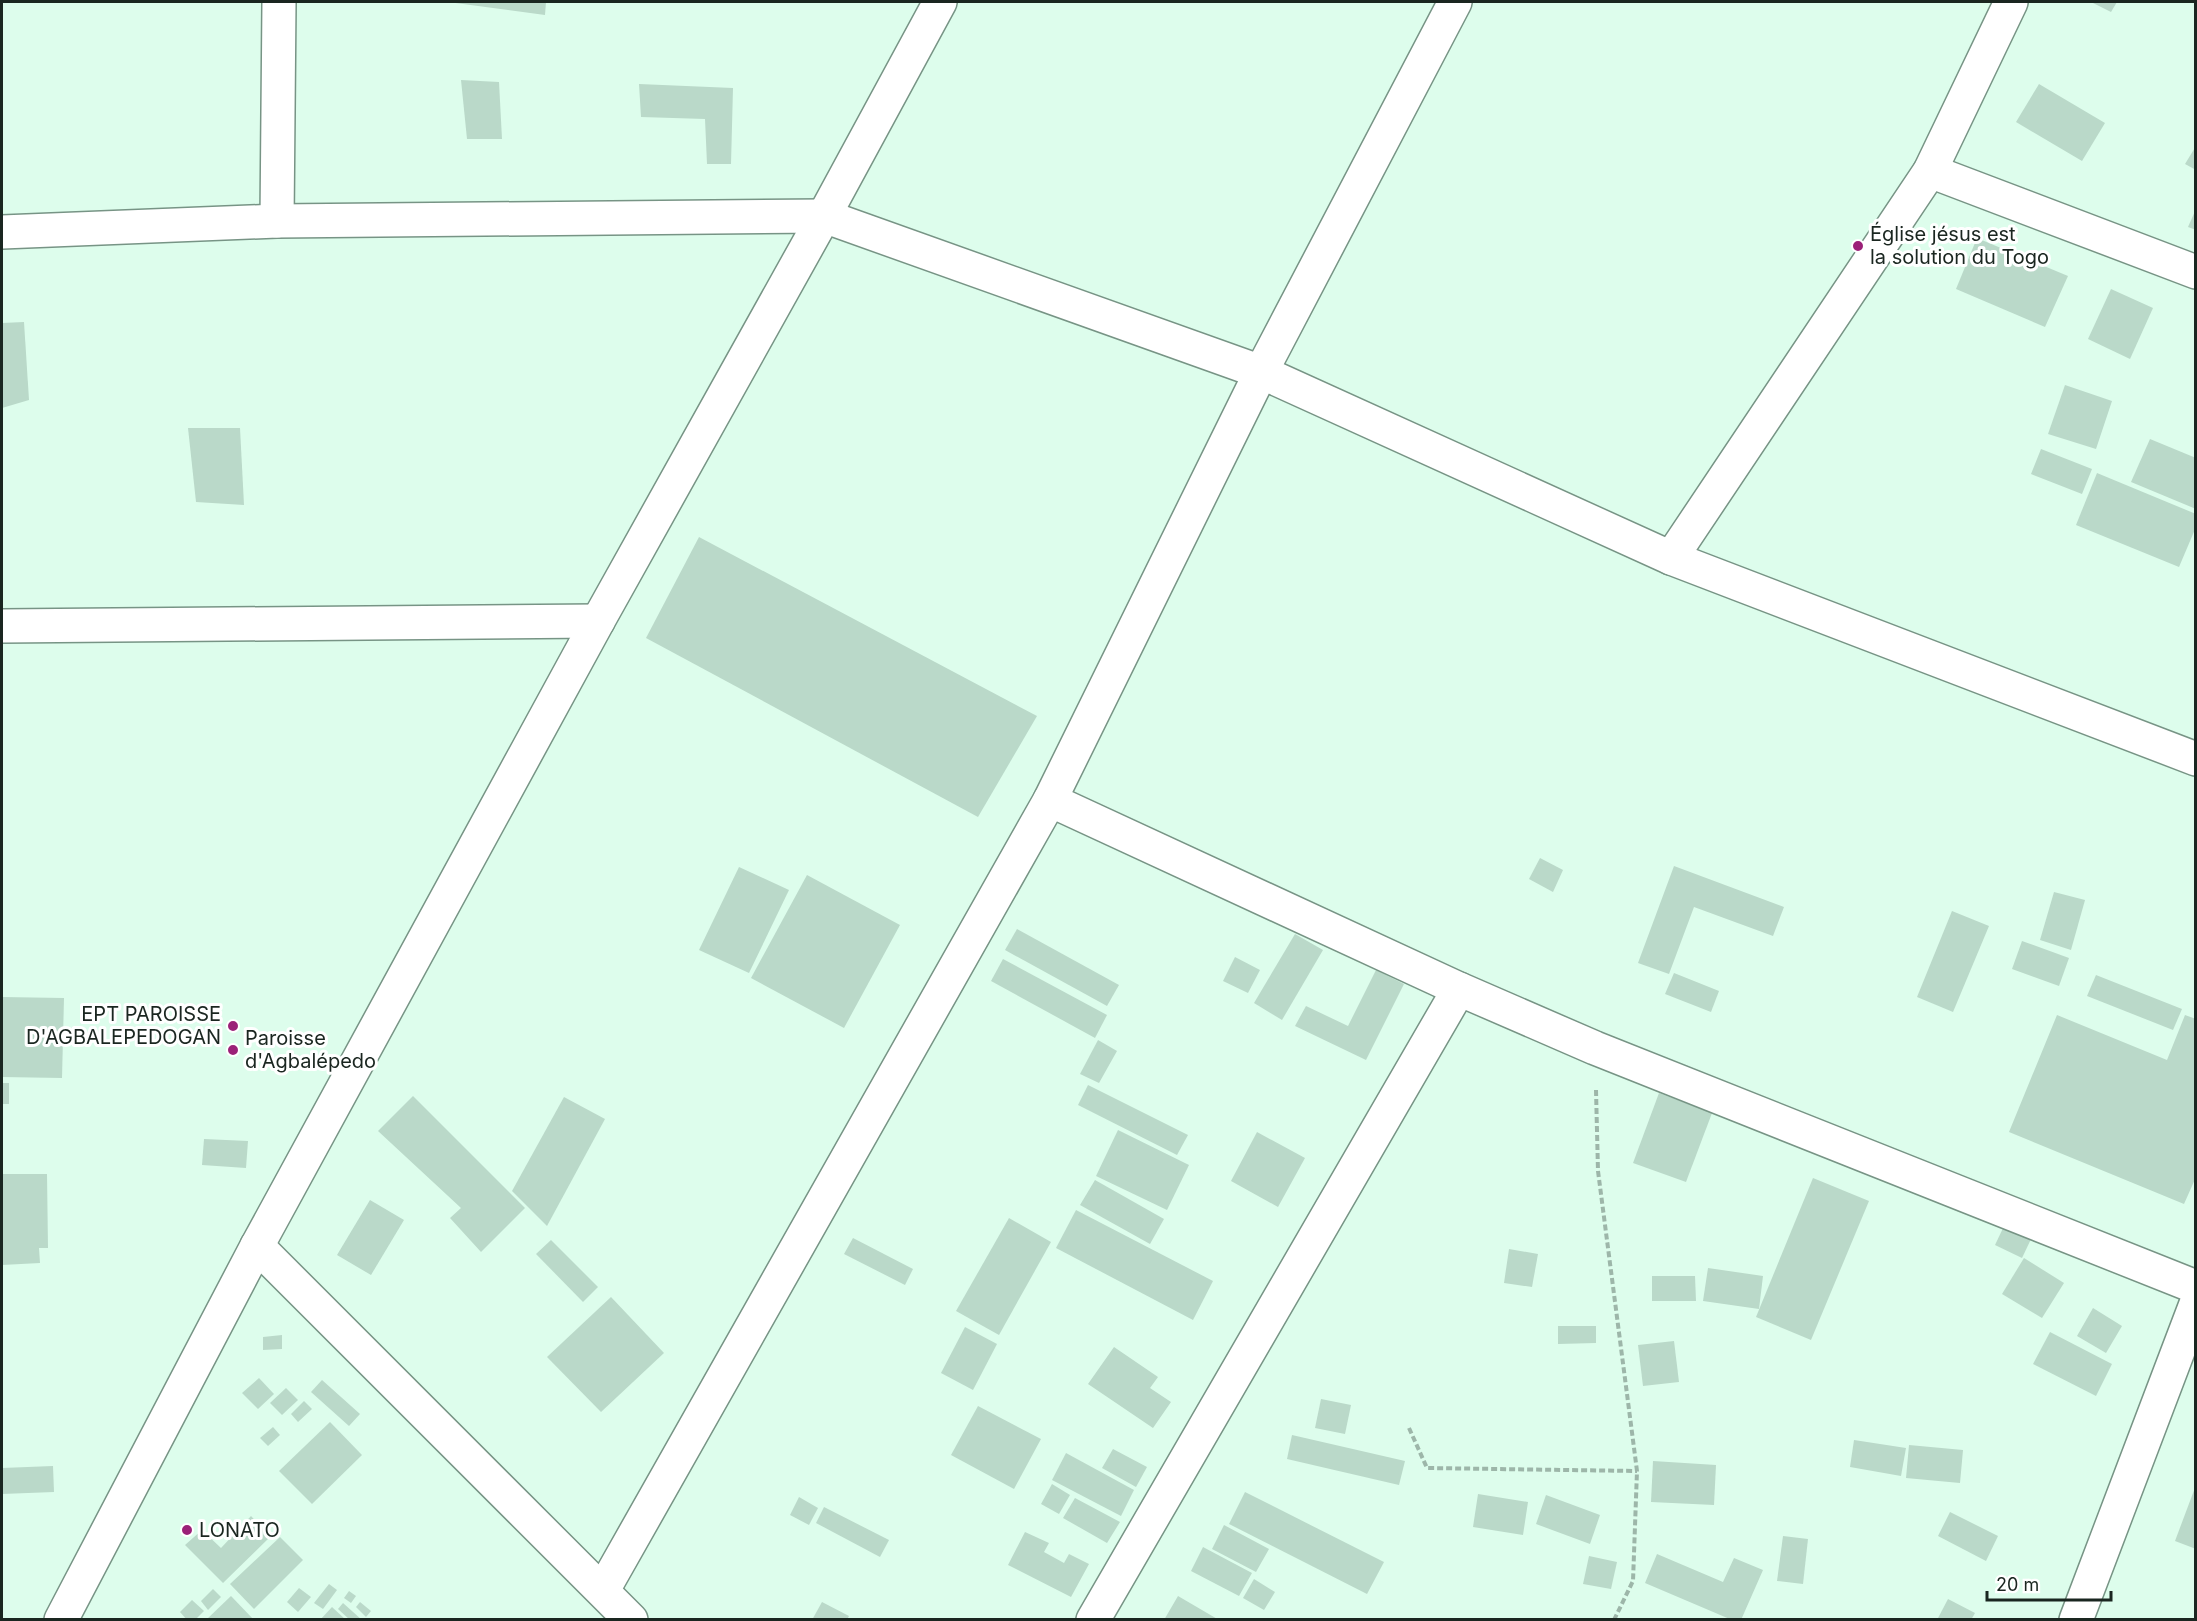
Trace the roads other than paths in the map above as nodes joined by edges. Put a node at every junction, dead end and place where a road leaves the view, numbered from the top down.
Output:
1 (279, 2) edge
2 (940, 2) edge
3 (1455, 2) edge
4 (2011, 2) edge
5 (1930, 171) junction
6 (824, 216) junction
7 (277, 221) junction
8 (2, 232) edge
9 (2196, 272) edge
10 (1261, 372) junction
11 (1671, 558) junction
12 (598, 621) junction
13 (2, 626) edge
14 (2196, 759) edge
15 (1050, 800) junction
16 (1459, 989) junction
17 (257, 1246) junction
18 (2196, 1287) edge
19 (2196, 1304) edge
20 (603, 1590) junction
21 (61, 1620) edge
22 (631, 1620) edge
23 (1093, 1620) edge
24 (2076, 1620) edge

1 - 7 street
2 - 6 street
3 - 10 street
4 - 5 street
5 - 9 street
5 - 11 street
6 - 7 street
6 - 10 street
6 - 12 street
7 - 8 street
10 - 11 street
10 - 15 street
11 - 14 street
12 - 13 street
12 - 17 street
15 - 16 street
15 - 20 street
16 - 18 street
16 - 23 street
17 - 20 street
17 - 21 street
19 - 24 street
20 - 22 street

